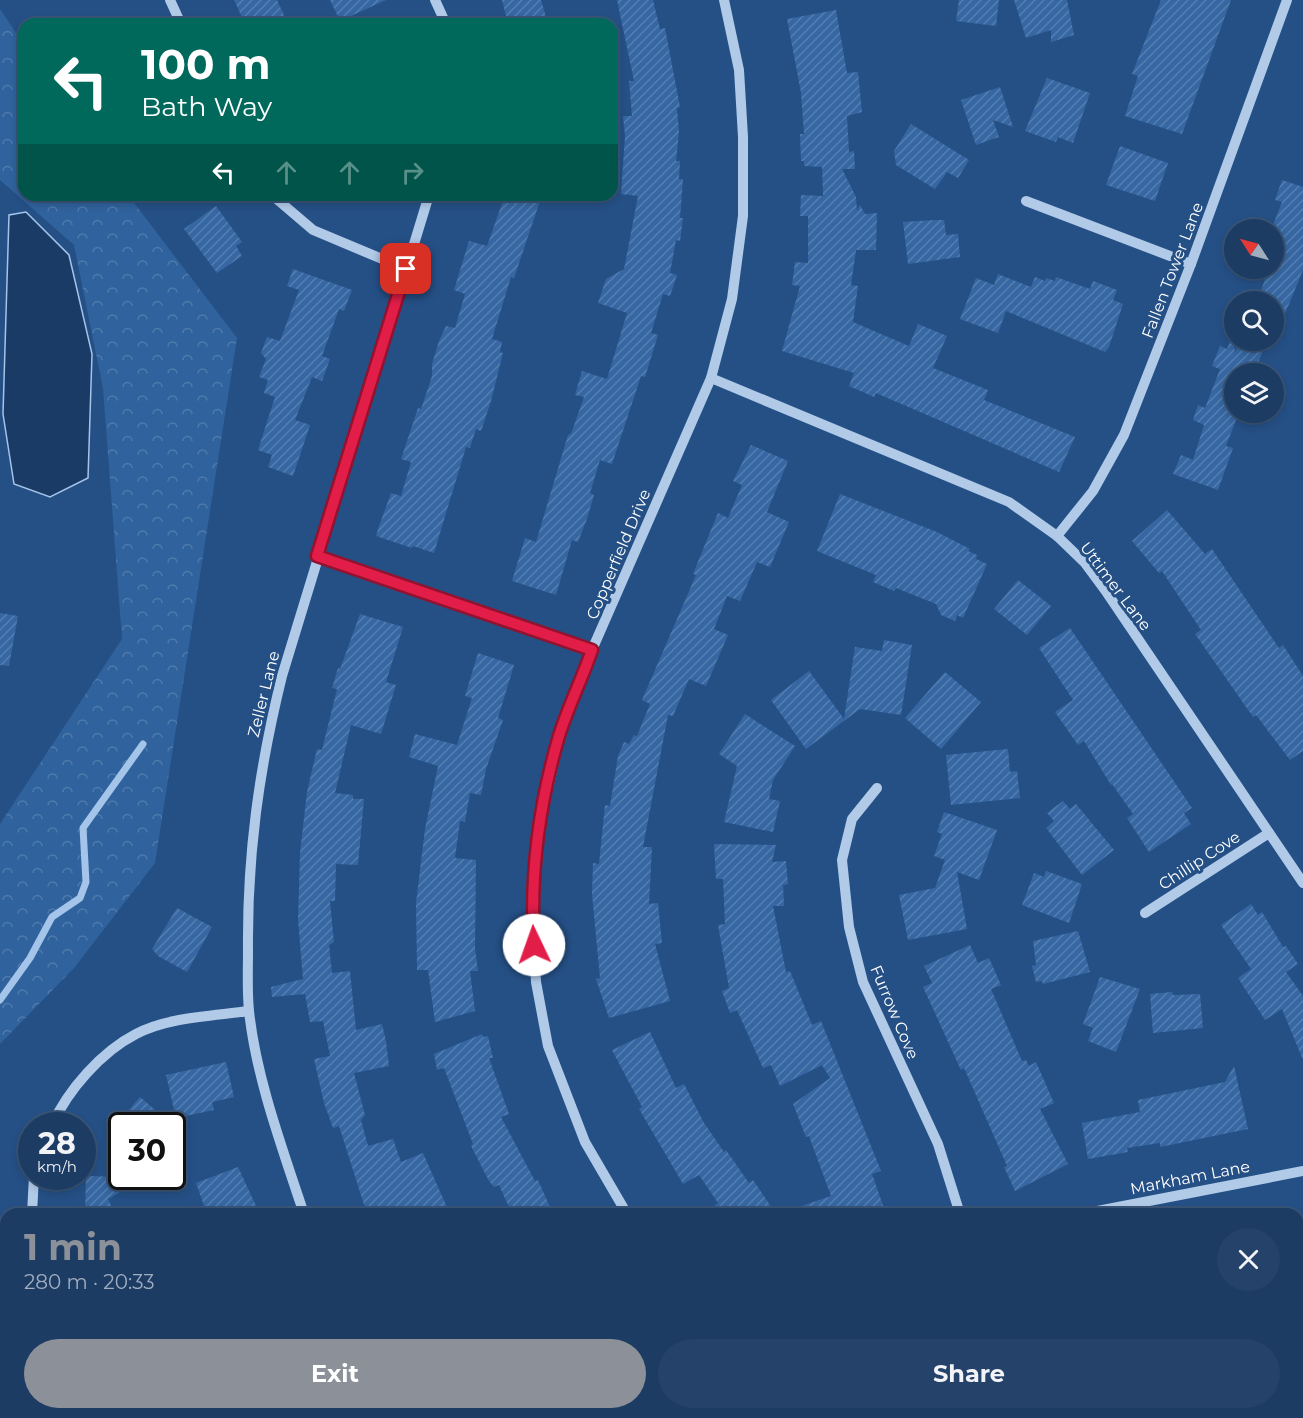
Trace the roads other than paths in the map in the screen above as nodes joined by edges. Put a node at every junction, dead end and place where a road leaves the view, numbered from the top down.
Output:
1 (170, 0) edge
2 (435, 0) edge
3 (724, 0) edge
4 (1287, 0) edge
5 (178, 18) edge
6 (443, 18) edge
7 (279, 201) edge
8 (427, 201) edge
9 (1026, 201) dead end
10 (1191, 264) junction
11 (406, 269) junction
12 (711, 378) junction
13 (1057, 536) junction
14 (317, 556) junction
15 (592, 650) junction
16 (877, 788) dead end
17 (1269, 833) junction
18 (1303, 884) edge
19 (1145, 913) dead end
20 (249, 1011) junction
21 (59, 1112) edge
22 (1303, 1171) edge
23 (33, 1190) edge
24 (32, 1208) edge
25 (302, 1208) edge
26 (624, 1208) edge
27 (958, 1208) edge
28 (1113, 1208) edge

1 - 5 street
2 - 6 street
3 - 12 street, Copperfield Drive
4 - 10 street, Fallen Tower Lane
7 - 11 street
8 - 11 street, Zeller Lane
9 - 10 street
10 - 13 street, Fallen Tower Lane
11 - 14 street, Zeller Lane
12 - 13 street, Uttimer Lane
12 - 15 street, Copperfield Drive
13 - 17 street, Uttimer Lane
14 - 15 street
14 - 20 street, Zeller Lane
15 - 26 street, Copperfield Drive
16 - 27 street, Furrow Cove
17 - 18 street, Uttimer Lane
17 - 19 street, Chillip Cove
20 - 21 street
20 - 25 street, Zeller Lane
22 - 28 street, Markham Lane
23 - 24 street

